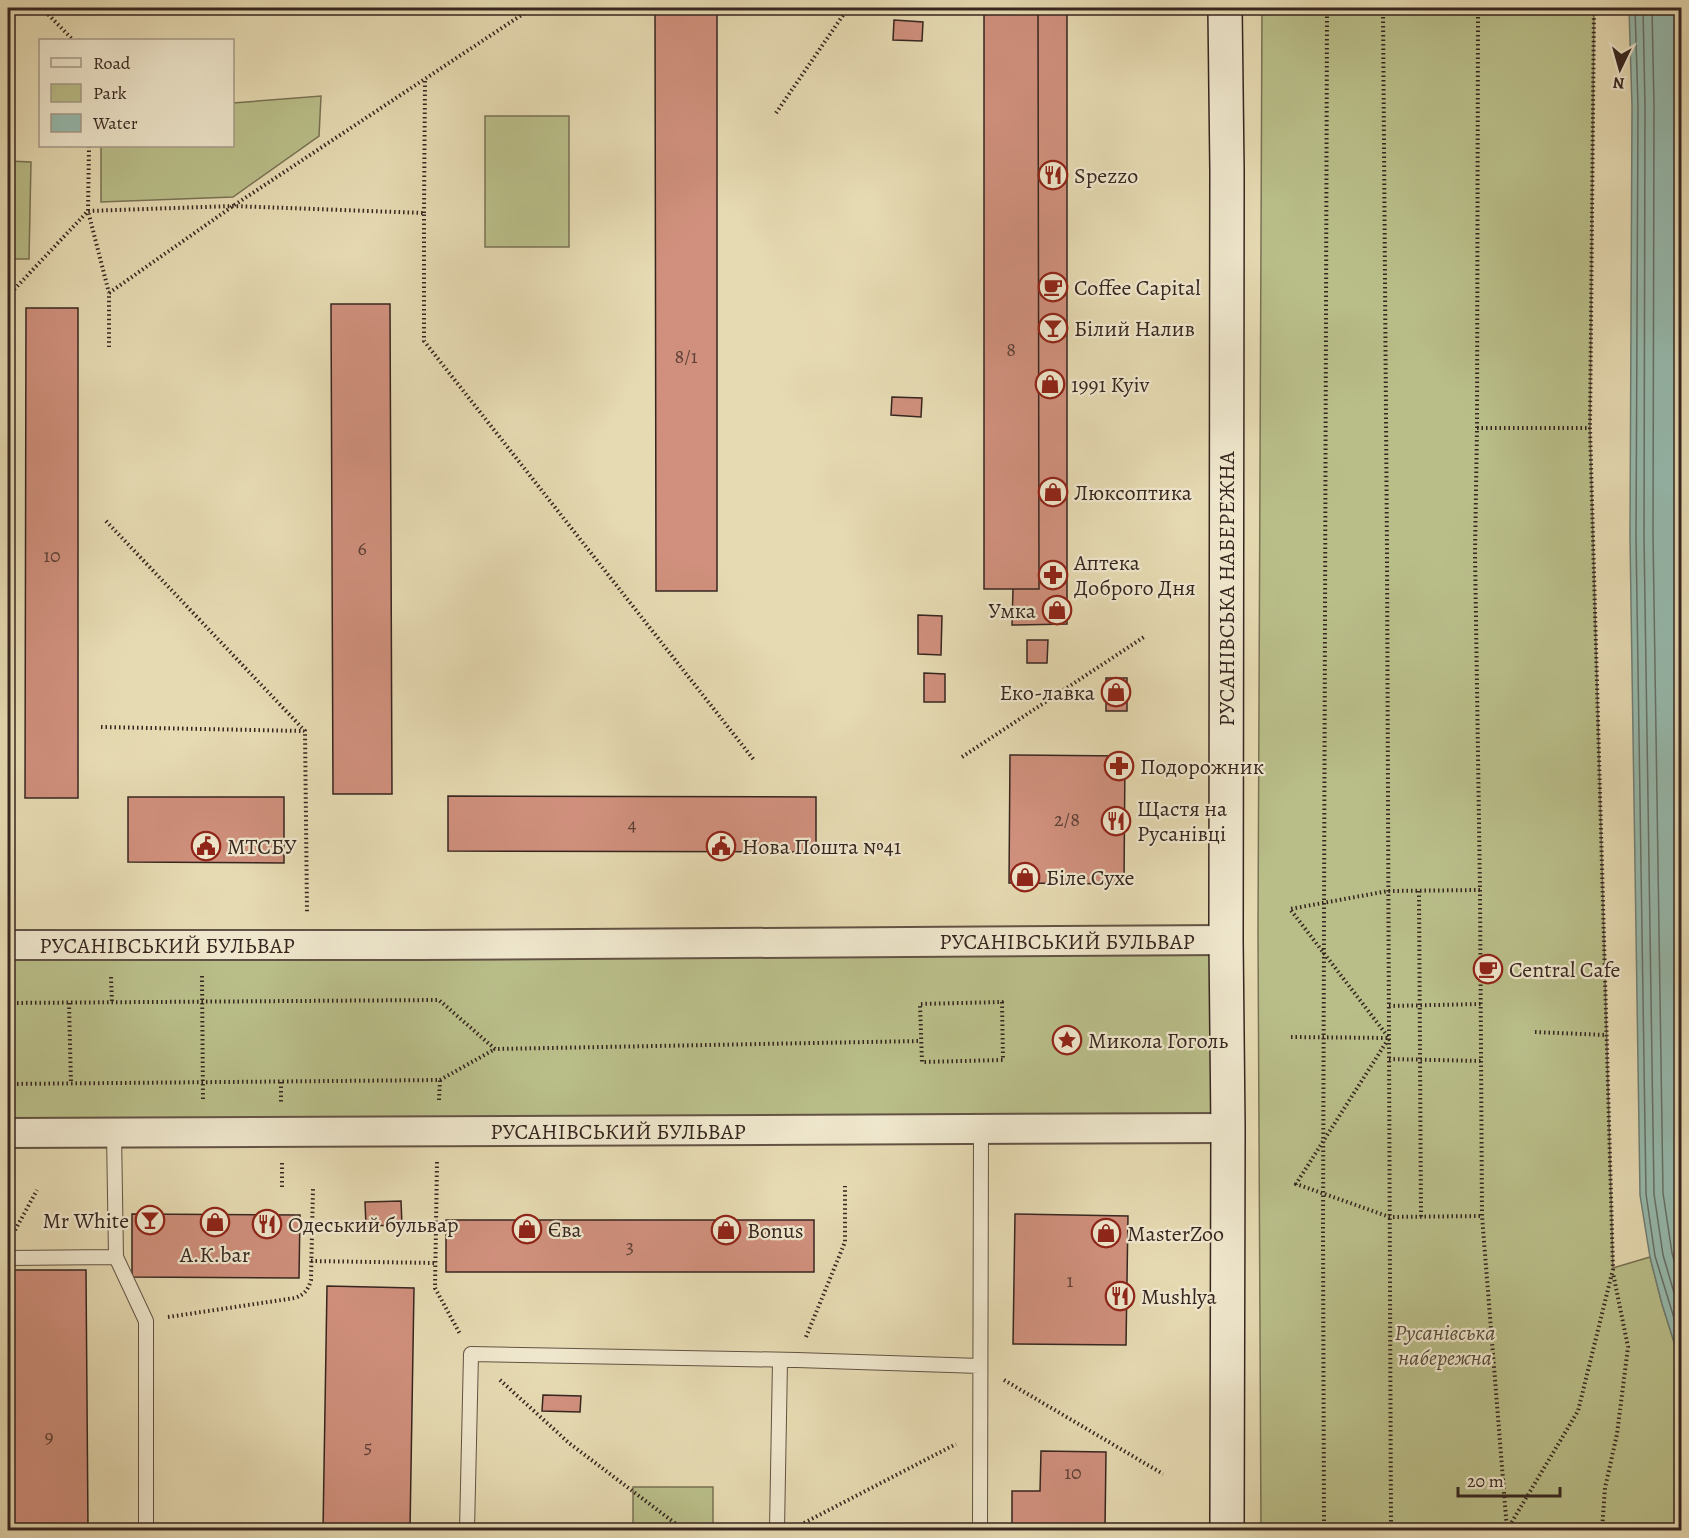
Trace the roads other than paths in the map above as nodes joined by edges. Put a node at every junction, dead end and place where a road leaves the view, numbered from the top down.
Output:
1 (1225, 8) edge
2 (1226, 940) junction
3 (8, 945) edge
4 (1228, 1128) junction
5 (981, 1129) junction
6 (8, 1133) edge
7 (114, 1133) junction
8 (116, 1257) junction
9 (8, 1258) edge
10 (780, 1361) junction
11 (980, 1366) junction
12 (146, 1530) edge
13 (467, 1530) edge
14 (777, 1530) edge
15 (980, 1530) edge
16 (1227, 1530) edge

1 - 2 main road, РУСАНІВСЬКА НАБЕРЕЖНА
2 - 3 street, РУСАНІВСЬКИЙ БУЛЬВАР
2 - 4 main road, РУСАНІВСЬКА НАБЕРЕЖНА
4 - 5 street, РУСАНІВСЬКИЙ БУЛЬВАР
4 - 16 main road, РУСАНІВСЬКА НАБЕРЕЖНА
5 - 7 street, РУСАНІВСЬКИЙ БУЛЬВАР
5 - 11 lane
6 - 7 street, РУСАНІВСЬКИЙ БУЛЬВАР
7 - 8 lane
8 - 9 lane
8 - 12 lane
10 - 11 lane
10 - 13 lane
10 - 14 lane
11 - 15 lane

